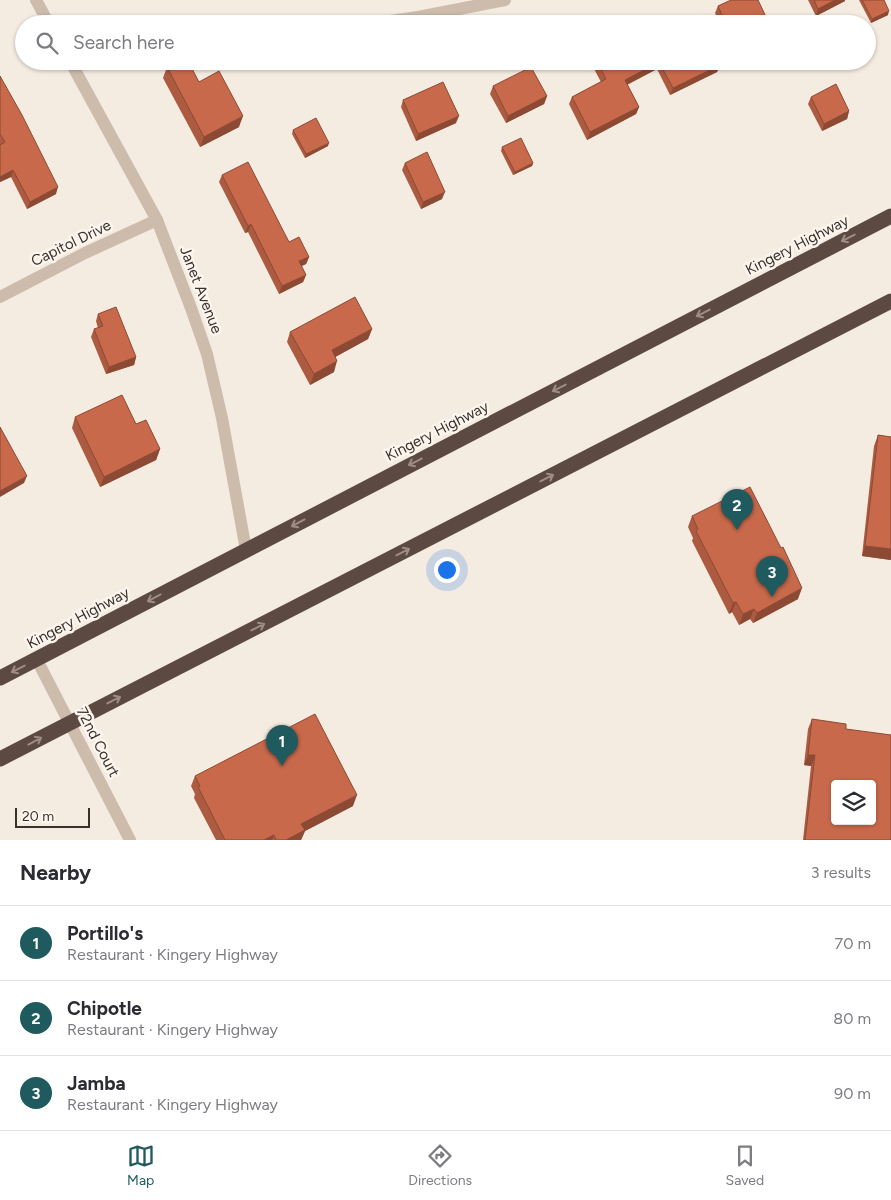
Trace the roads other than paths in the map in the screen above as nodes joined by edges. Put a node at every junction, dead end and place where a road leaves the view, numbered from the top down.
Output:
1 (36, 0) edge
2 (505, 0) edge
3 (44, 15) edge
4 (432, 15) edge
5 (75, 70) edge
6 (891, 216) edge
7 (157, 220) junction
8 (0, 297) edge
9 (891, 301) edge
10 (246, 550) junction
11 (37, 660) junction
12 (0, 678) edge
13 (70, 722) junction
14 (0, 760) edge
15 (130, 840) edge

1 - 3 street
2 - 4 street
5 - 7 street, Janet Avenue
6 -> 10 highway, Kingery Highway
7 - 8 street, Capitol Drive
7 - 10 street, Janet Avenue
13 -> 9 highway
10 -> 11 highway, Kingery Highway
11 -> 12 highway, Kingery Highway
11 - 13 street, 72nd Court
14 -> 13 highway
13 - 15 street, 72nd Court

